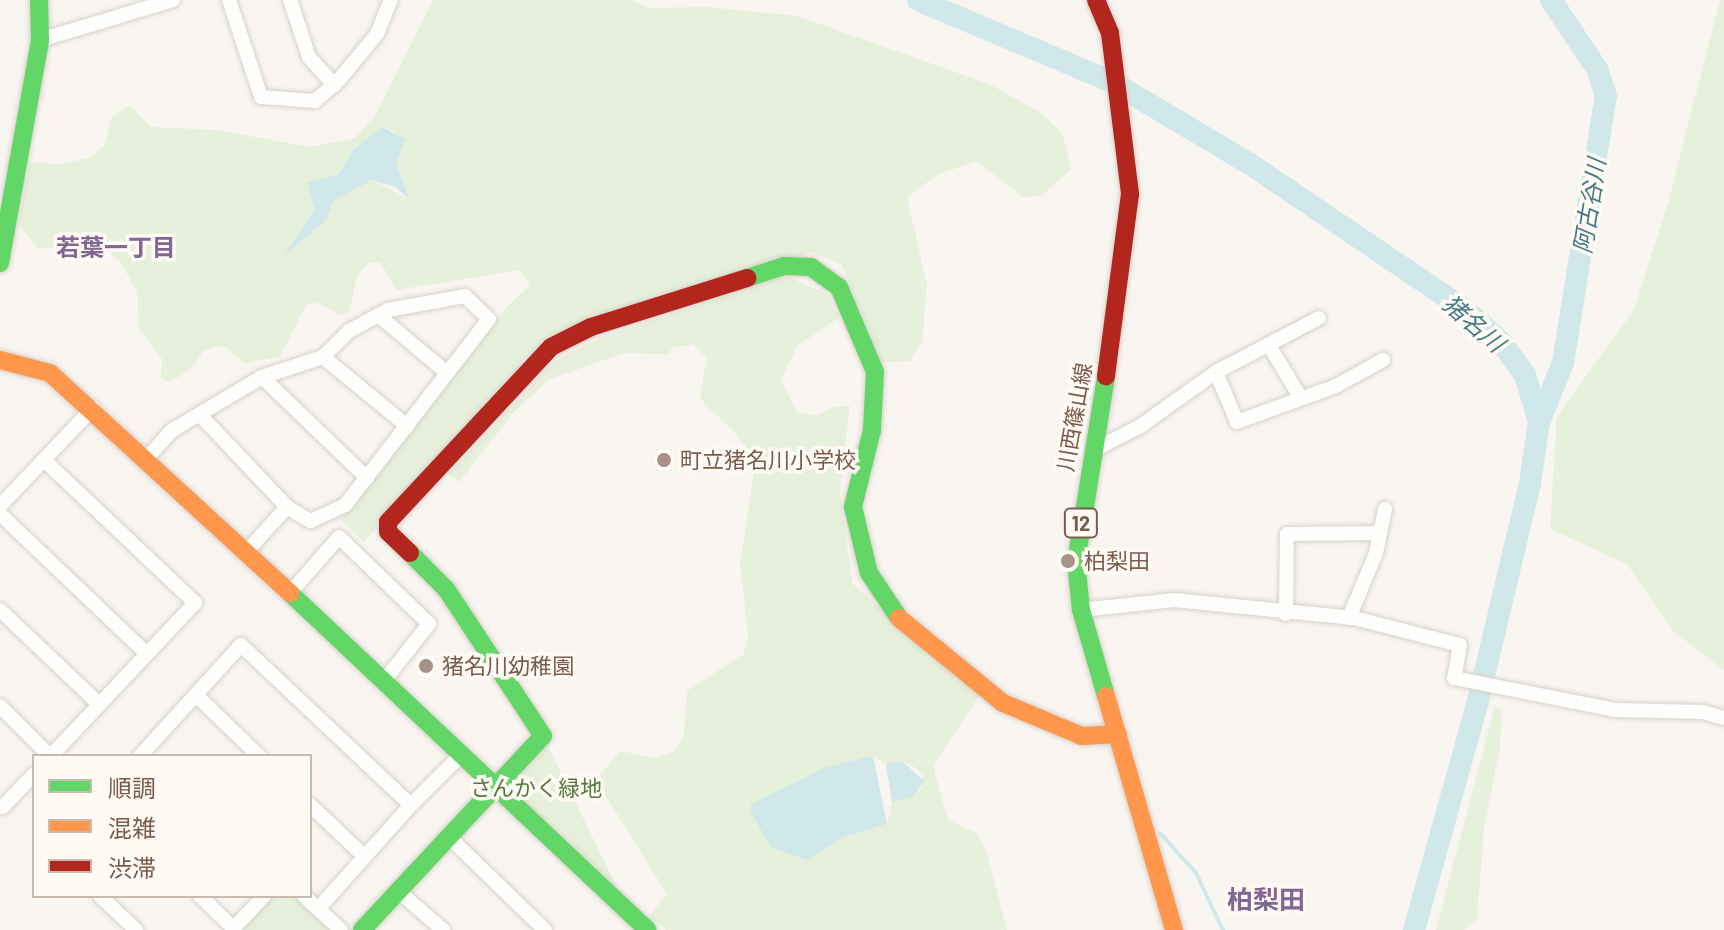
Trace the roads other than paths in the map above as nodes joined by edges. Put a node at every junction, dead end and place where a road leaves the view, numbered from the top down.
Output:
1 (39, 0) edge
2 (173, 0) edge
3 (229, 0) edge
4 (290, 0) edge
5 (391, 0) edge
6 (1096, 0) edge
7 (40, 40) junction
8 (334, 85) junction
9 (2, 238) edge
10 (0, 263) edge
11 (378, 315) junction
12 (1319, 318) dead end
13 (1270, 347) junction
14 (323, 357) junction
15 (0, 360) edge
16 (1383, 360) dead end
17 (1216, 372) junction
18 (447, 373) junction
19 (262, 377) junction
20 (1299, 395) junction
21 (93, 408) junction
22 (202, 417) junction
23 (407, 426) junction
24 (1092, 451) junction
25 (147, 458) junction
26 (44, 460) junction
27 (367, 478) junction
28 (0, 506) edge
29 (287, 507) junction
30 (1385, 509) dead end
31 (0, 514) edge
32 (1380, 533) junction
33 (247, 551) junction
34 (291, 592) junction
35 (0, 610) edge
36 (1081, 610) junction
37 (1286, 614) junction
38 (1349, 618) junction
39 (146, 653) junction
40 (384, 681) junction
41 (196, 695) junction
42 (99, 704) junction
43 (0, 706) edge
44 (1724, 718) edge
45 (1118, 734) junction
46 (147, 753) edge
47 (48, 754) edge
48 (52, 754) edge
49 (257, 754) edge
50 (461, 755) junction
51 (32, 776) edge
52 (495, 788) junction
53 (411, 805) junction
54 (1, 807) edge
55 (312, 807) edge
56 (450, 838) junction
57 (364, 856) junction
58 (397, 890) junction
59 (102, 898) edge
60 (202, 898) edge
61 (262, 898) edge
62 (306, 898) edge
63 (318, 909) junction
64 (232, 929) edge
65 (136, 930) edge
66 (341, 930) edge
67 (362, 930) edge
68 (443, 930) edge
69 (545, 930) edge
70 (647, 930) edge
71 (1174, 930) edge

1 - 7 street
2 - 7 street
3 - 8 street
4 - 8 street
5 - 8 street
6 - 24 street, 川西篠山線 / 12
7 - 9 street
9 - 10 street
11 - 14 street
11 - 18 street
11 - 18 street
12 - 13 street
13 - 17 street
13 - 20 street
14 - 19 street
14 - 23 street
15 - 21 street
16 - 20 street
17 - 20 street
17 - 24 street
18 - 23 street
19 - 22 street
19 - 27 street
21 - 25 street
21 - 26 street
22 - 25 street
22 - 29 street
23 - 27 street
24 - 36 street, 川西篠山線 / 12
25 - 33 street
26 - 28 street
26 - 39 street
27 - 29 street
29 - 33 street
30 - 32 street
31 - 39 street
32 - 37 street
32 - 38 street
33 - 34 street
34 - 40 street
34 - 40 street
35 - 42 street
36 - 37 street
36 - 45 street, 川西篠山線 / 12
37 - 38 street
38 - 44 street
39 - 42 street
40 - 50 street
41 - 46 street
41 - 49 street
41 - 53 street
42 - 48 street
43 - 47 street
45 - 52 street
45 - 71 street, 川西篠山線 / 12
50 - 52 street
50 - 53 street
51 - 54 street
52 - 56 street
52 - 70 street
53 - 57 street
55 - 57 street
56 - 58 street
56 - 69 street
57 - 63 street
58 - 67 street
58 - 68 street
59 - 65 street
60 - 64 street
61 - 64 street
62 - 63 street
63 - 66 street

